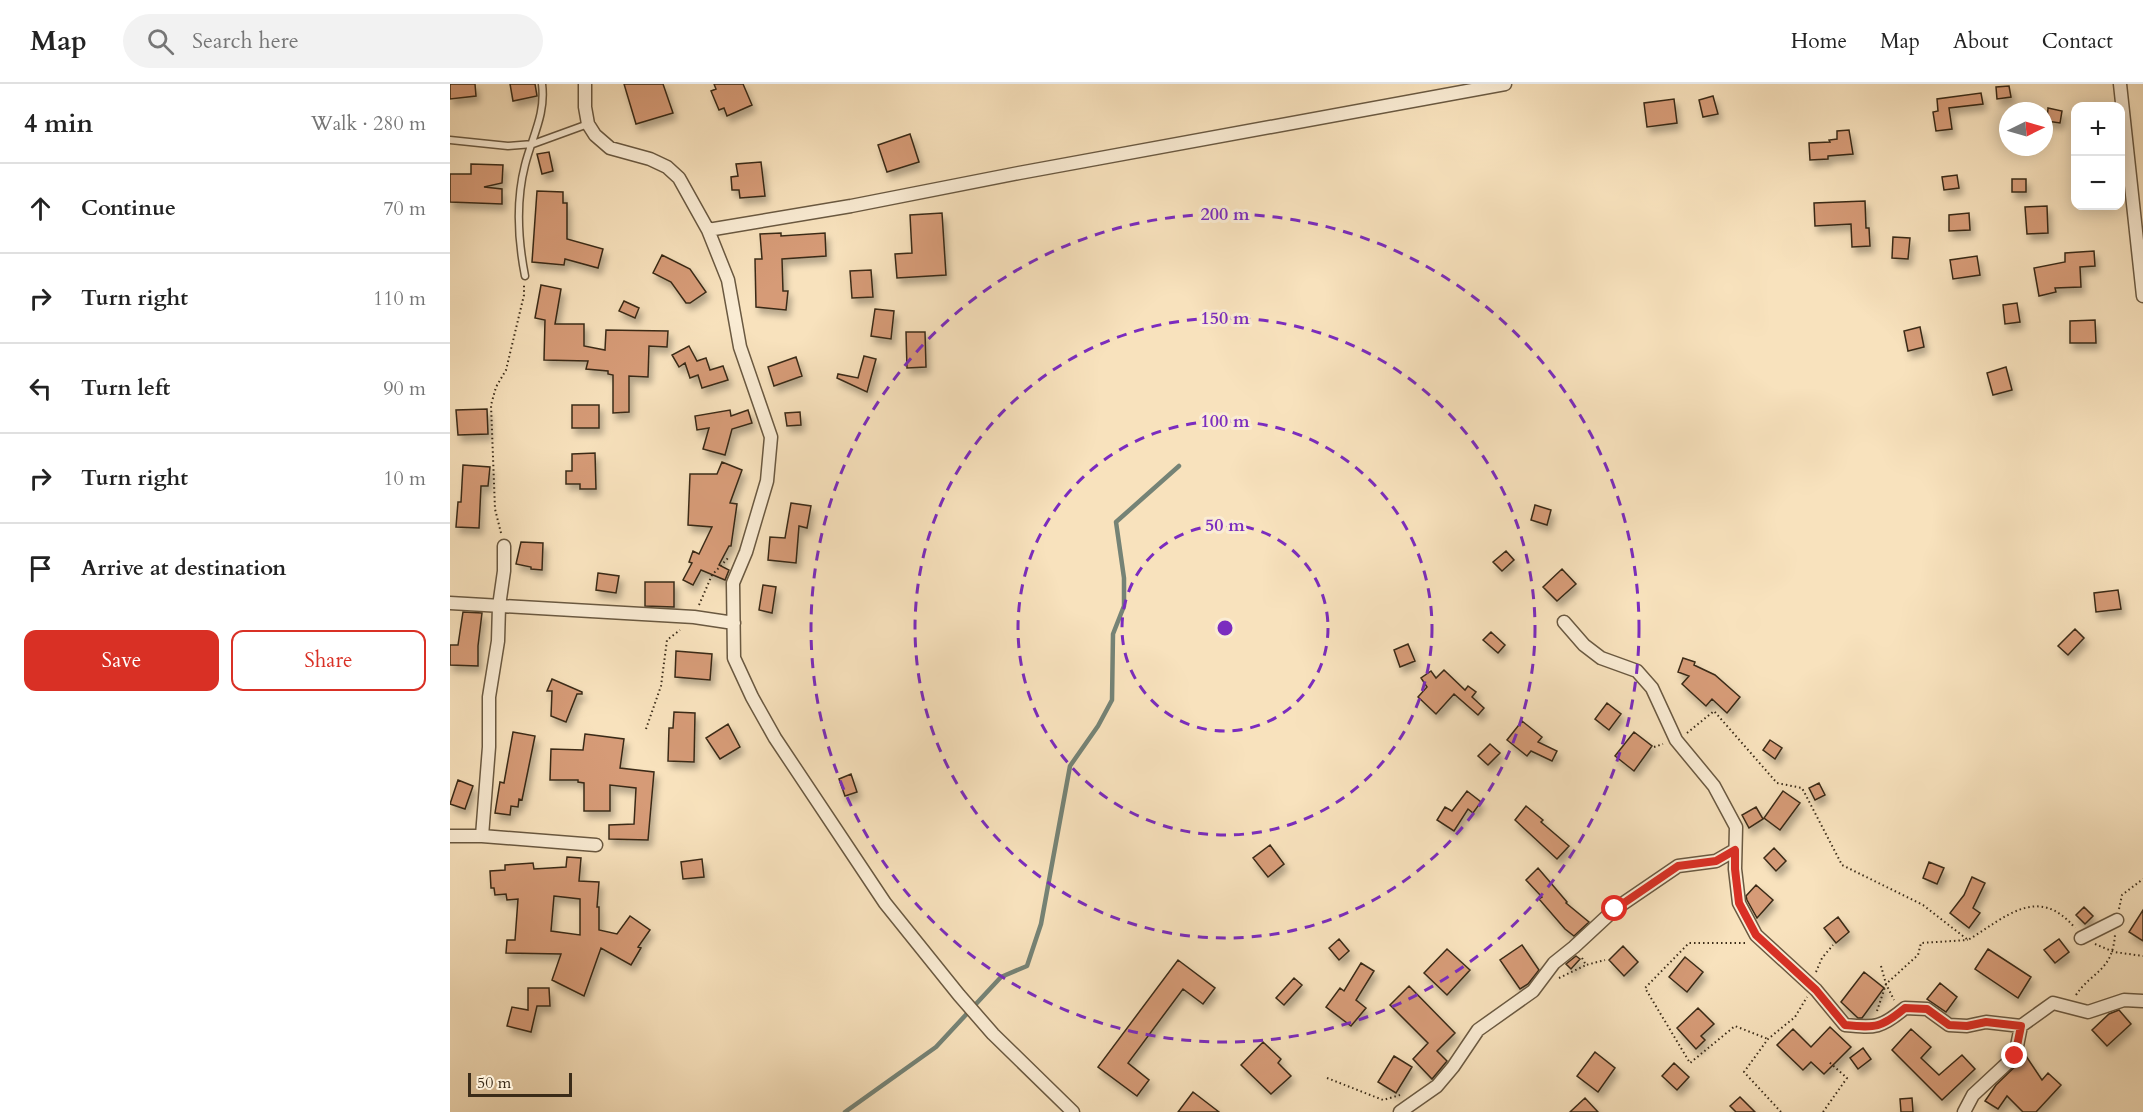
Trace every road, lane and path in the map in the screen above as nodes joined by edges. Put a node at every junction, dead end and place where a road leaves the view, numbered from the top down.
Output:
1 (542, 84) edge
2 (585, 84) edge
3 (1505, 84) edge
4 (2120, 84) edge
5 (588, 124) junction
6 (450, 140) edge
7 (533, 144) junction
8 (708, 230) junction
9 (525, 276) joint
10 (2143, 297) edge
11 (504, 546) joint
12 (746, 552) junction
13 (450, 603) edge
14 (499, 606) junction
15 (694, 618) junction
16 (1564, 622) dead end
17 (734, 623) junction
18 (1714, 711) dead end
19 (646, 729) dead end
20 (450, 836) edge
21 (482, 836) junction
22 (596, 845) dead end
23 (1735, 850) junction
24 (2143, 879) edge
25 (2116, 920) junction
26 (2081, 938) junction
27 (1968, 940) junction
28 (1763, 941) junction
29 (1833, 945) dead end
30 (1574, 947) junction
31 (2114, 952) junction
32 (2143, 956) edge
33 (1605, 960) dead end
34 (1881, 966) dead end
35 (1886, 984) junction
36 (1812, 987) junction
37 (2143, 1001) edge
38 (1905, 1008) junction
39 (2088, 1012) junction
40 (2021, 1026) junction
41 (1872, 1028) junction
42 (1767, 1039) junction
43 (1829, 1062) dead end
44 (1327, 1078) dead end
45 (1404, 1094) dead end
46 (1073, 1112) edge
47 (1400, 1112) edge
48 (1781, 1112) edge
49 (1823, 1112) edge
50 (1964, 1112) edge

1 - 7 lane
2 - 5 street
3 - 8 street
4 - 10 street
5 - 7 lane
5 - 8 street
6 - 7 lane
7 - 9 lane
8 - 12 street
9 - 11 path
11 - 14 street
12 - 15 path
12 - 17 street
13 - 14 street
14 - 15 street
14 - 21 street
15 - 17 street
15 - 19 path
16 - 23 street
17 - 46 street
18 - 27 path
20 - 21 street
21 - 22 street
23 - 28 street
23 - 30 street
24 - 25 path
25 - 26 street
25 - 31 path
26 - 27 path
26 - 31 path
27 - 35 path
28 - 36 street
28 - 42 path
29 - 36 path
30 - 33 path
30 - 47 street
31 - 32 path
31 - 39 path
34 - 35 path
35 - 38 path
35 - 41 path
36 - 41 street
36 - 42 path
37 - 39 street
38 - 40 street
38 - 41 street
39 - 40 street
40 - 50 street
42 - 48 path
43 - 49 path
44 - 45 path

